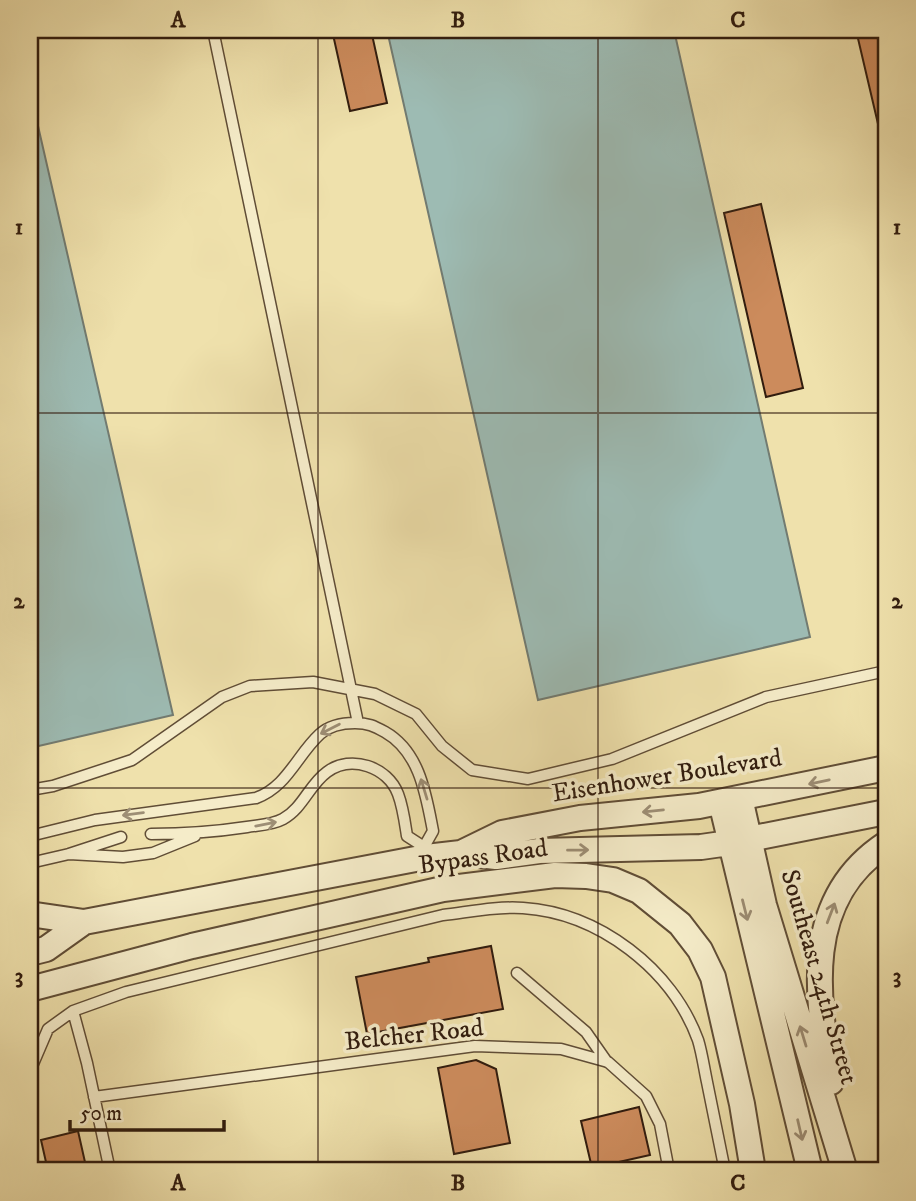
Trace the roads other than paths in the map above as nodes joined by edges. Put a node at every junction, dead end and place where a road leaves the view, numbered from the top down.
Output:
1 (213, 30) edge
2 (886, 671) edge
3 (351, 690) junction
4 (358, 723) junction
5 (886, 768) edge
6 (30, 790) edge
7 (731, 800) junction
8 (886, 812) edge
9 (150, 834) dead end
10 (198, 834) junction
11 (30, 836) edge
12 (121, 837) dead end
13 (740, 841) junction
14 (886, 844) edge
15 (425, 852) junction
16 (461, 853) junction
17 (69, 854) junction
18 (30, 863) edge
19 (30, 916) edge
20 (84, 922) junction
21 (30, 953) edge
22 (517, 973) dead end
23 (30, 989) edge
24 (73, 1011) junction
25 (608, 1062) junction
26 (30, 1071) edge
27 (94, 1097) junction
28 (110, 1171) edge
29 (669, 1171) edge
30 (724, 1171) edge
31 (753, 1171) edge
32 (810, 1171) edge
33 (845, 1171) edge

1 - 3 lane
2 - 3 lane
3 - 4 lane
3 - 6 lane
4 -> 11 lane
15 -> 4 lane
5 -> 7 street, Eisenhower Boulevard
7 - 13 street, Southeast 24th Street
7 -> 16 street, Eisenhower Boulevard
8 - 13 street, Eisenhower Boulevard
9 - 10 lane
10 -> 15 lane
10 - 17 lane
12 - 17 lane
16 -> 13 street, Eisenhower Boulevard
13 -> 32 street, Southeast 24th Street
33 -> 13 street, Southeast 24th Street
33 -> 14 street
15 - 16 street, Eisenhower Boulevard
15 - 20 street, Eisenhower Boulevard
17 - 18 lane
19 - 20 street, Eisenhower Boulevard
20 - 21 street, Eisenhower Boulevard
22 - 25 lane
23 - 31 street, Bypass Road
24 - 26 lane
24 - 27 lane
24 - 30 lane
25 - 27 lane, Belcher Road
25 - 29 lane, Belcher Road
27 - 28 lane

